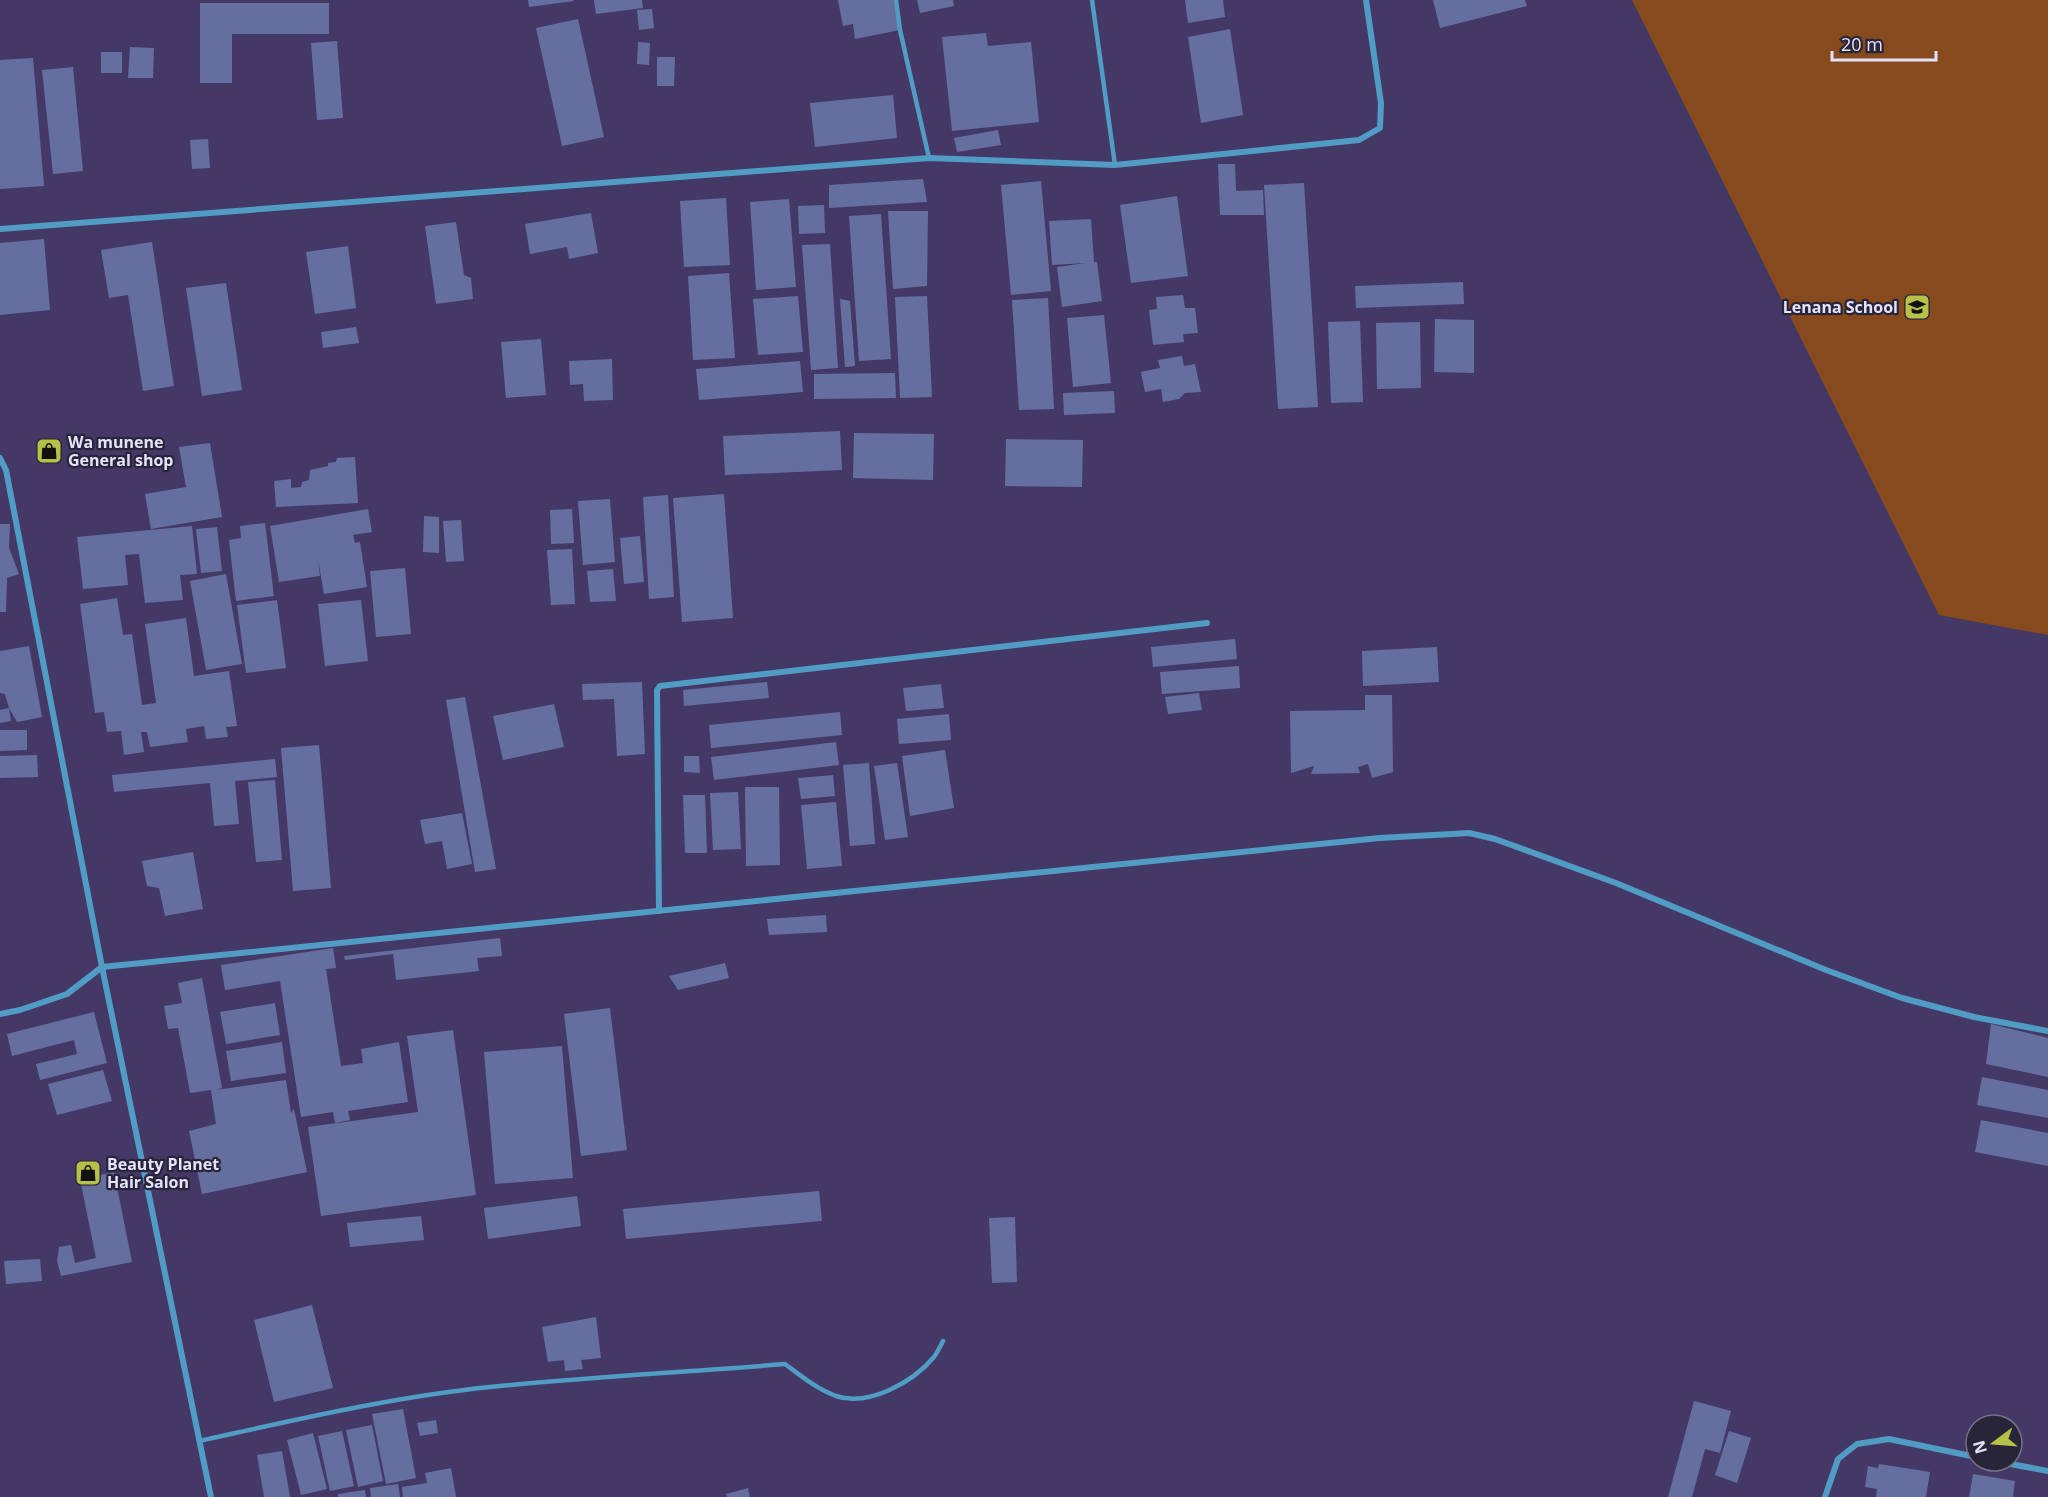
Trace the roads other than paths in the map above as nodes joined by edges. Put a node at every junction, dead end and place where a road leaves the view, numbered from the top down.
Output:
1 (896, 0) edge
2 (1092, 0) edge
3 (1366, 0) edge
4 (929, 158) junction
5 (1114, 165) junction
6 (0, 229) edge
7 (0, 458) edge
8 (1207, 623) dead end
9 (659, 911) junction
10 (102, 967) junction
11 (0, 1014) edge
12 (2048, 1031) edge
13 (943, 1341) dead end
14 (200, 1441) junction
15 (1964, 1455) edge
16 (2024, 1467) edge
17 (2048, 1472) edge
18 (211, 1497) edge
19 (1825, 1497) edge

1 - 4 lane
2 - 5 lane
3 - 5 street
4 - 5 street
4 - 6 street
7 - 10 street
8 - 9 street
9 - 10 street
9 - 12 street
10 - 11 street
10 - 14 street
13 - 14 lane
14 - 18 street
15 - 19 street
16 - 17 street

